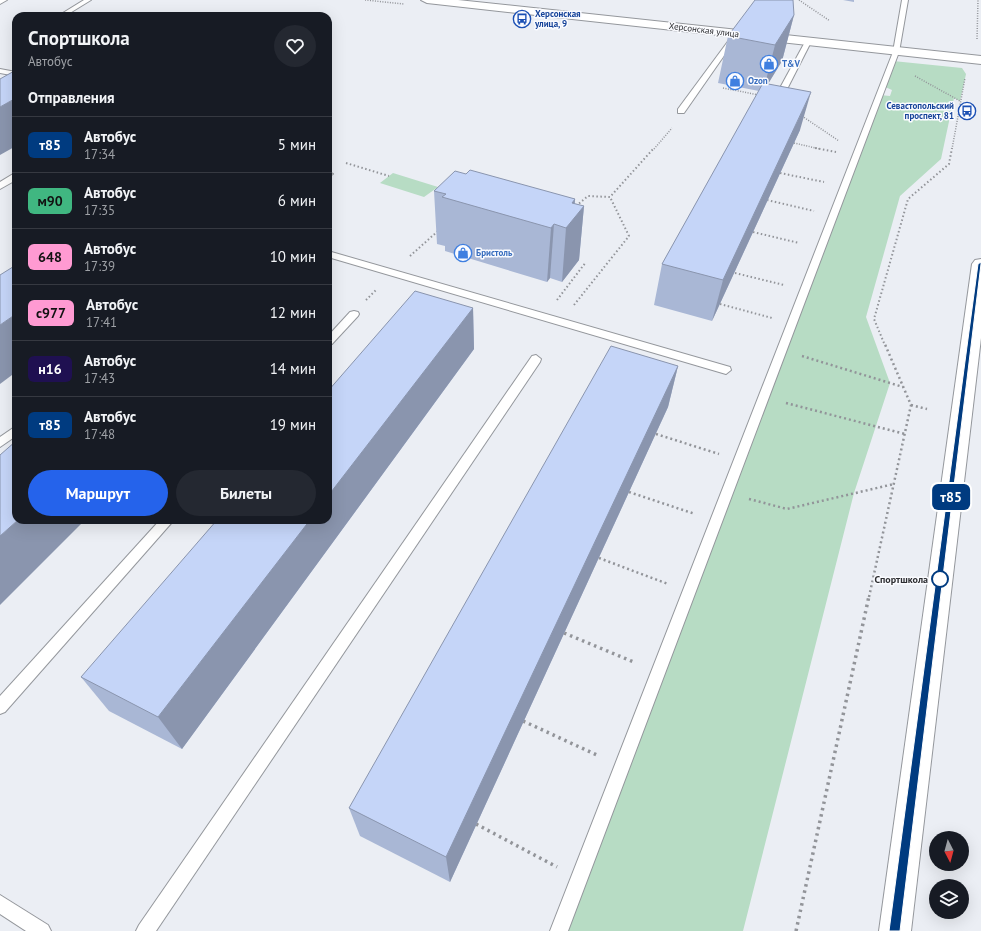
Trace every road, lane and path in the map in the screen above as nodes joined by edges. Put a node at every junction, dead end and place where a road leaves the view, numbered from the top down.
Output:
1 (4, 0) edge
2 (88, 0) edge
3 (427, 0) edge
4 (799, 0) edge
5 (905, 0) edge
6 (978, 0) edge
7 (0, 2) edge
8 (460, 2) edge
9 (68, 12) edge
10 (834, 23) dead end
11 (736, 34) junction
12 (808, 42) junction
13 (977, 42) dead end
14 (896, 52) junction
15 (981, 60) edge
16 (0, 71) edge
17 (12, 73) edge
18 (912, 74) dead end
19 (966, 74) dead end
20 (700, 84) junction
21 (778, 99) junction
22 (960, 101) junction
23 (681, 111) dead end
24 (672, 128) dead end
25 (794, 143) edge
26 (857, 155) junction
27 (343, 162) dead end
28 (780, 173) edge
29 (389, 176) dead end
30 (12, 178) edge
31 (0, 186) edge
32 (845, 187) junction
33 (610, 197) junction
34 (767, 200) edge
35 (572, 210) edge
36 (834, 215) junction
37 (442, 227) dead end
38 (753, 232) edge
39 (821, 248) junction
40 (332, 255) edge
41 (586, 262) dead end
42 (981, 264) edge
43 (392, 273) junction
44 (735, 273) edge
45 (805, 291) junction
46 (720, 304) edge
47 (354, 314) joint
48 (542, 317) junction
49 (560, 323) junction
50 (792, 323) junction
51 (332, 338) edge
52 (782, 350) junction
53 (536, 359) dead end
54 (726, 370) dead end
55 (903, 387) junction
56 (764, 397) junction
57 (911, 405) junction
58 (927, 409) dead end
59 (12, 433) edge
60 (656, 434) edge
61 (905, 434) junction
62 (0, 443) edge
63 (740, 461) junction
64 (894, 484) junction
65 (629, 492) edge
66 (727, 493) junction
67 (716, 522) junction
68 (164, 524) edge
69 (599, 558) edge
70 (689, 592) junction
71 (564, 633) edge
72 (658, 673) junction
73 (0, 707) edge
74 (524, 721) edge
75 (622, 766) junction
76 (476, 824) edge
77 (579, 878) junction
78 (0, 904) edge
79 (42, 931) edge
80 (146, 931) edge
81 (559, 931) edge
82 (796, 931) edge
83 (894, 931) edge

1 - 7 lane
2 - 9 lane
3 - 8 street, Херсонская улица
4 - 10 path
5 - 14 lane
6 - 13 path
8 - 11 street, Херсонская улица
11 - 12 street, Херсонская улица
11 - 20 lane
12 - 14 street, Херсонская улица
12 - 21 lane
14 - 15 street, Херсонская улица
14 - 26 lane
16 - 17 lane
18 - 22 path
19 - 22 path
20 - 21 path
20 - 23 lane
21 - 26 path
22 - 55 path
24 - 33 path
25 - 26 path
26 - 32 lane
27 - 29 path
28 - 32 path
30 - 31 lane
32 - 36 lane
33 - 35 path
33 - 49 path
34 - 36 path
36 - 39 lane
37 - 43 path
38 - 39 path
39 - 45 lane
40 - 43 lane
41 - 48 path
42 - 83 street
43 - 47 path
43 - 48 lane
44 - 45 path
45 - 50 lane
46 - 50 path
47 - 51 lane
48 - 49 lane
49 - 54 lane
50 - 52 lane
52 - 55 path
52 - 56 lane
53 - 80 lane
55 - 57 path
56 - 61 path
56 - 63 lane
57 - 58 path
57 - 61 path
59 - 62 lane
60 - 63 path
61 - 64 path
63 - 66 lane
64 - 66 path
64 - 82 path
65 - 67 path
66 - 67 lane
67 - 70 lane
68 - 73 lane
69 - 70 path
70 - 72 lane
71 - 72 path
72 - 75 lane
74 - 75 path
75 - 77 lane
76 - 77 path
77 - 81 lane
78 - 79 lane

